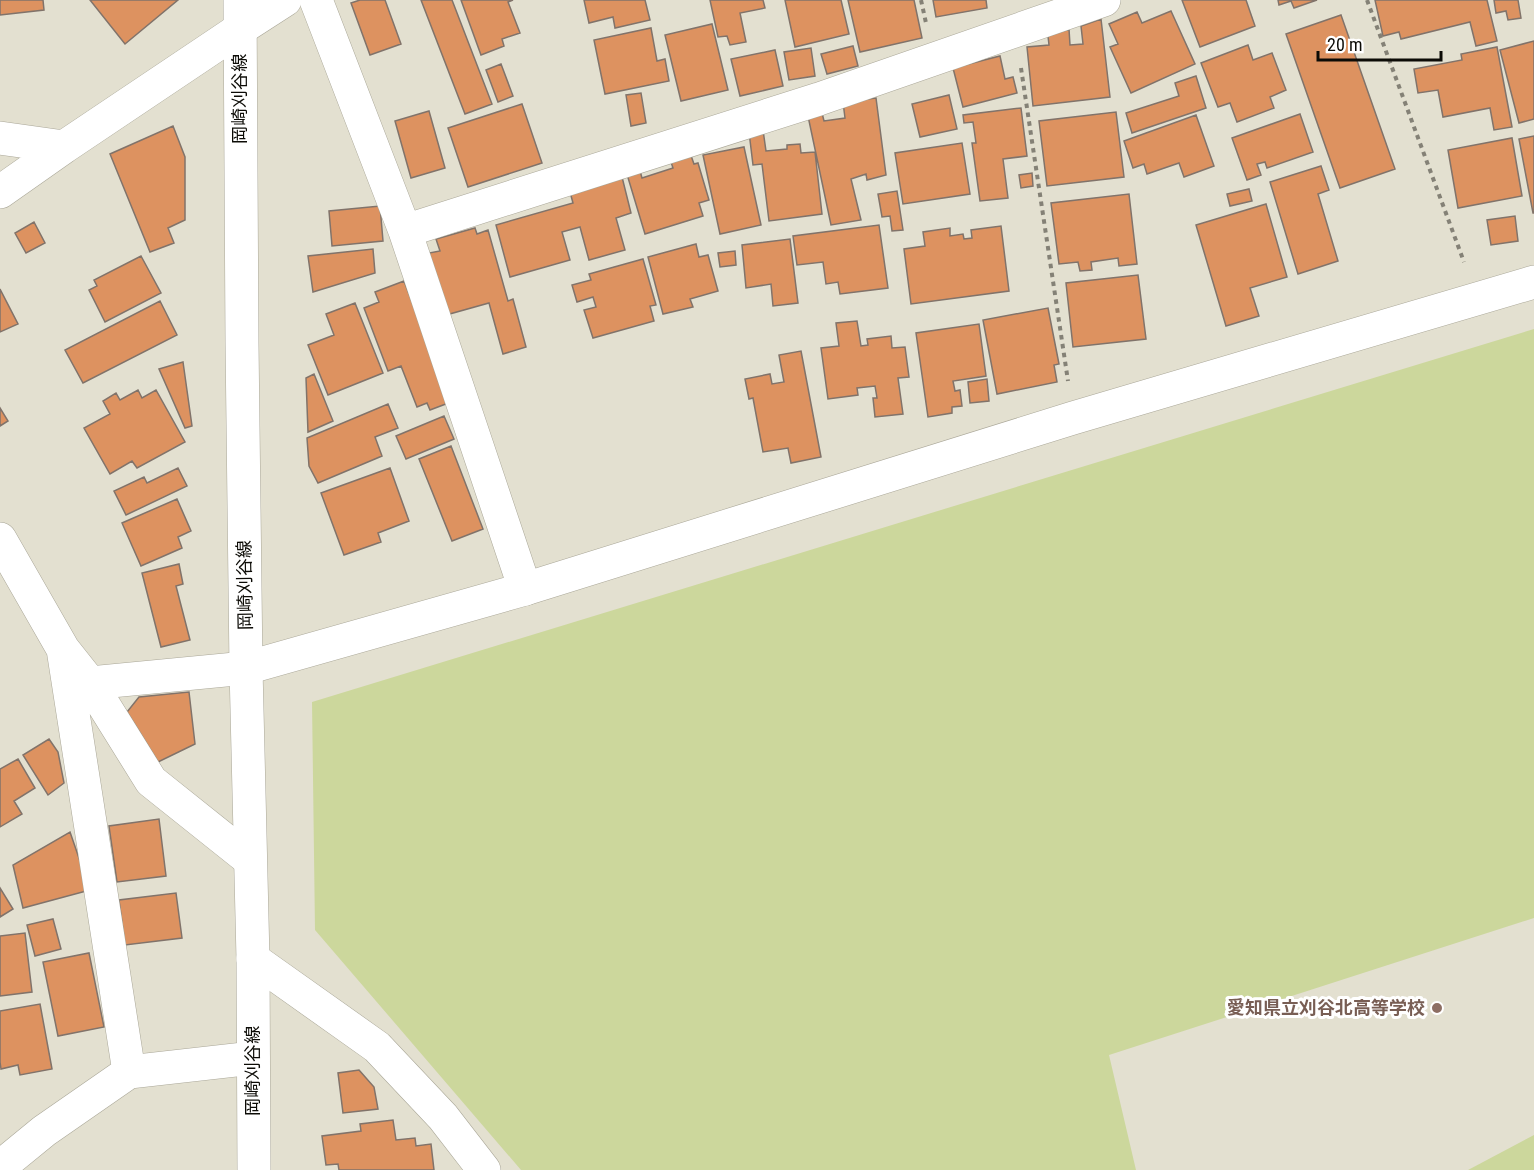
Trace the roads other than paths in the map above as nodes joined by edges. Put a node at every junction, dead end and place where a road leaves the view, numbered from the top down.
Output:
1 (285, 0) edge
2 (316, 0) edge
3 (1097, 1) edge
4 (240, 14) edge
5 (0, 138) edge
6 (64, 147) junction
7 (0, 192) edge
8 (405, 231) junction
9 (1534, 282) edge
10 (0, 539) edge
11 (8, 573) edge
12 (525, 589) junction
13 (63, 648) junction
14 (246, 668) junction
15 (90, 683) junction
16 (250, 861) junction
17 (253, 959) junction
18 (253, 1058) junction
19 (129, 1072) junction
20 (0, 1167) edge
21 (254, 1170) edge
22 (484, 1170) edge

1 - 4 street
2 - 8 street
3 - 8 street
4 - 6 street
4 - 14 street, 岡崎刈谷線
5 - 6 street
6 - 7 street
8 - 12 street
9 - 12 street
10 - 11 street
11 - 13 street
12 - 14 street
13 - 15 street
13 - 19 street
14 - 15 street
14 - 16 street, 岡崎刈谷線
15 - 16 street
16 - 17 street, 岡崎刈谷線
17 - 18 street, 岡崎刈谷線
17 - 22 street
18 - 19 street
18 - 21 street, 岡崎刈谷線
19 - 20 street

